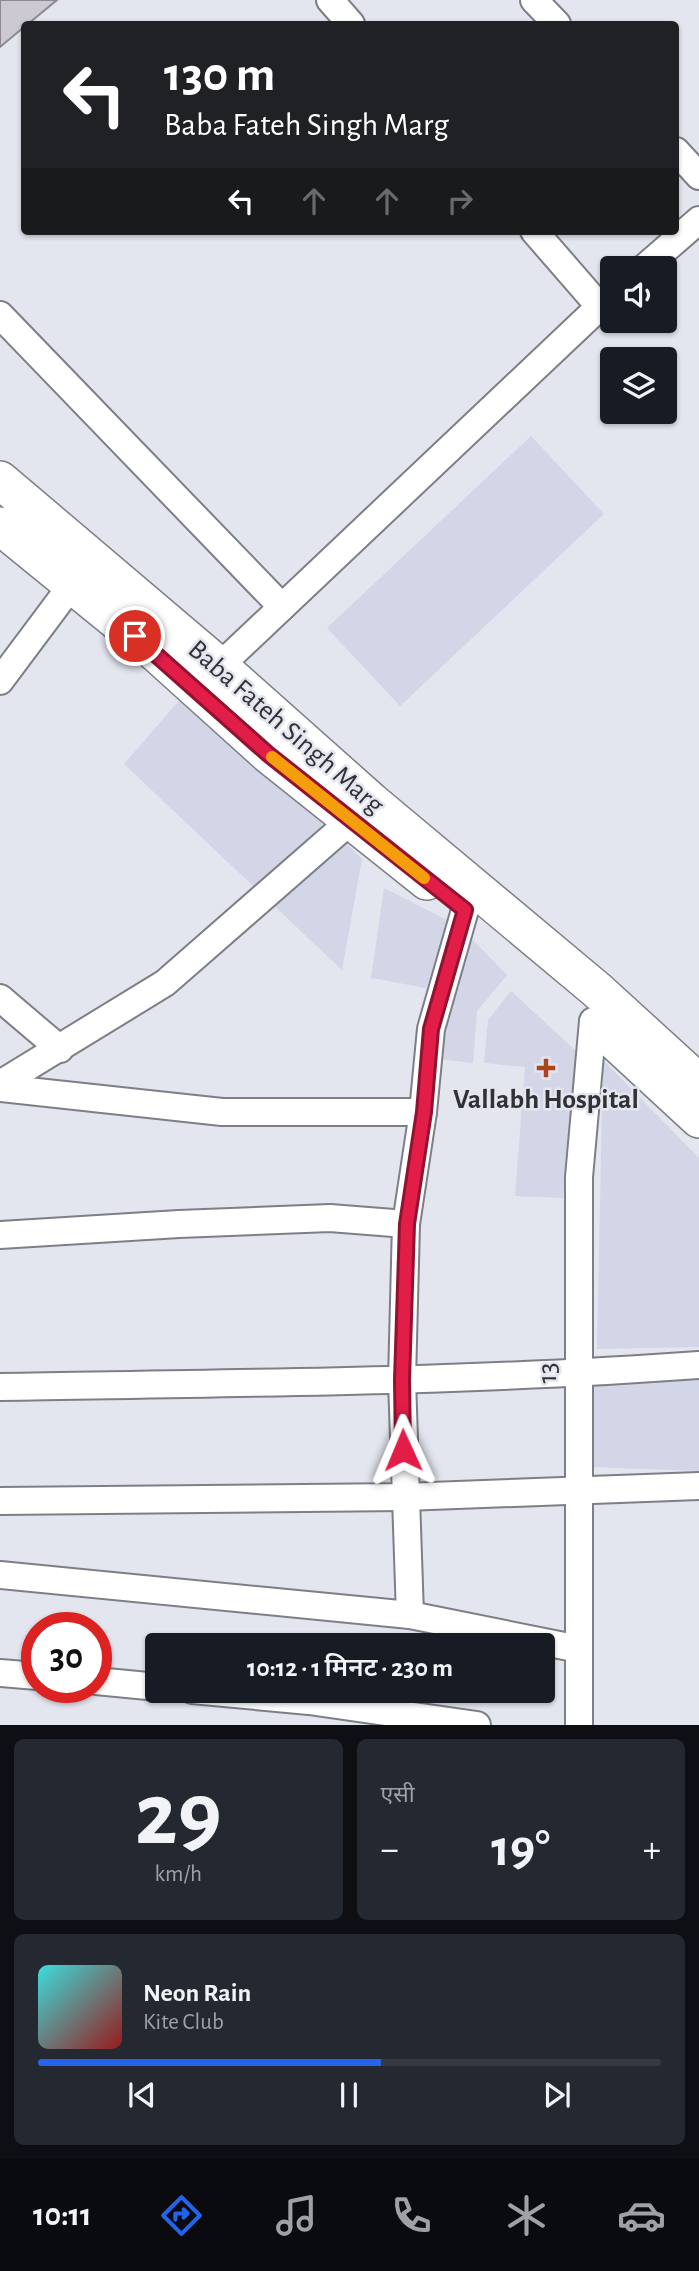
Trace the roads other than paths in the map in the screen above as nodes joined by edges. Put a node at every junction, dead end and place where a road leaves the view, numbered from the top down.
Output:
1 (330, 0) edge
2 (534, 0) edge
3 (348, 21) edge
4 (554, 21) edge
5 (679, 154) edge
6 (699, 176) edge
7 (699, 220) edge
8 (538, 235) edge
9 (658, 256) edge
10 (600, 295) edge
11 (600, 307) edge
12 (0, 315) edge
13 (0, 480) edge
14 (0, 526) edge
15 (71, 586) junction
16 (282, 607) junction
17 (207, 678) junction
18 (0, 681) edge
19 (362, 811) junction
20 (471, 900) junction
21 (0, 998) edge
22 (593, 1021) junction
23 (60, 1049) junction
24 (699, 1083) edge
25 (0, 1086) edge
26 (424, 1112) junction
27 (699, 1119) edge
28 (407, 1224) junction
29 (0, 1235) edge
30 (699, 1364) edge
31 (578, 1374) junction
32 (402, 1380) junction
33 (0, 1387) edge
34 (699, 1486) edge
35 (578, 1489) junction
36 (404, 1497) junction
37 (0, 1501) edge
38 (0, 1575) edge
39 (410, 1615) junction
40 (579, 1649) junction
41 (0, 1673) edge
42 (21, 1675) edge
43 (112, 1683) edge
44 (145, 1686) edge
45 (256, 1703) edge
46 (305, 1713) edge
47 (477, 1725) edge
48 (579, 1725) edge

1 - 3 street
2 - 4 street
5 - 6 street
7 - 9 street
8 - 10 street
11 - 16 street
12 - 16 street
13 - 17 street, Baba Fateh Singh Marg
14 - 15 street, Baba Fateh Singh Marg
15 - 17 street, Baba Fateh Singh Marg
15 - 18 street
16 - 17 street
17 - 19 street, Baba Fateh Singh Marg
19 - 20 street, Baba Fateh Singh Marg
19 - 23 street
20 - 22 street, Baba Fateh Singh Marg
20 - 24 street, Baba Fateh Singh Marg
20 - 26 street
21 - 23 street
22 - 27 street, Baba Fateh Singh Marg
22 - 31 street, 13
23 - 25 street
25 - 26 street
26 - 28 street
28 - 29 street
28 - 32 street
30 - 31 street
31 - 32 street
31 - 35 street, 13
32 - 33 street
32 - 36 street
34 - 35 street
35 - 36 street
35 - 40 street, 13
36 - 37 street
36 - 39 street
38 - 39 street
39 - 40 street
40 - 48 street, 13
41 - 42 street
43 - 44 street
45 - 46 street
46 - 47 street

